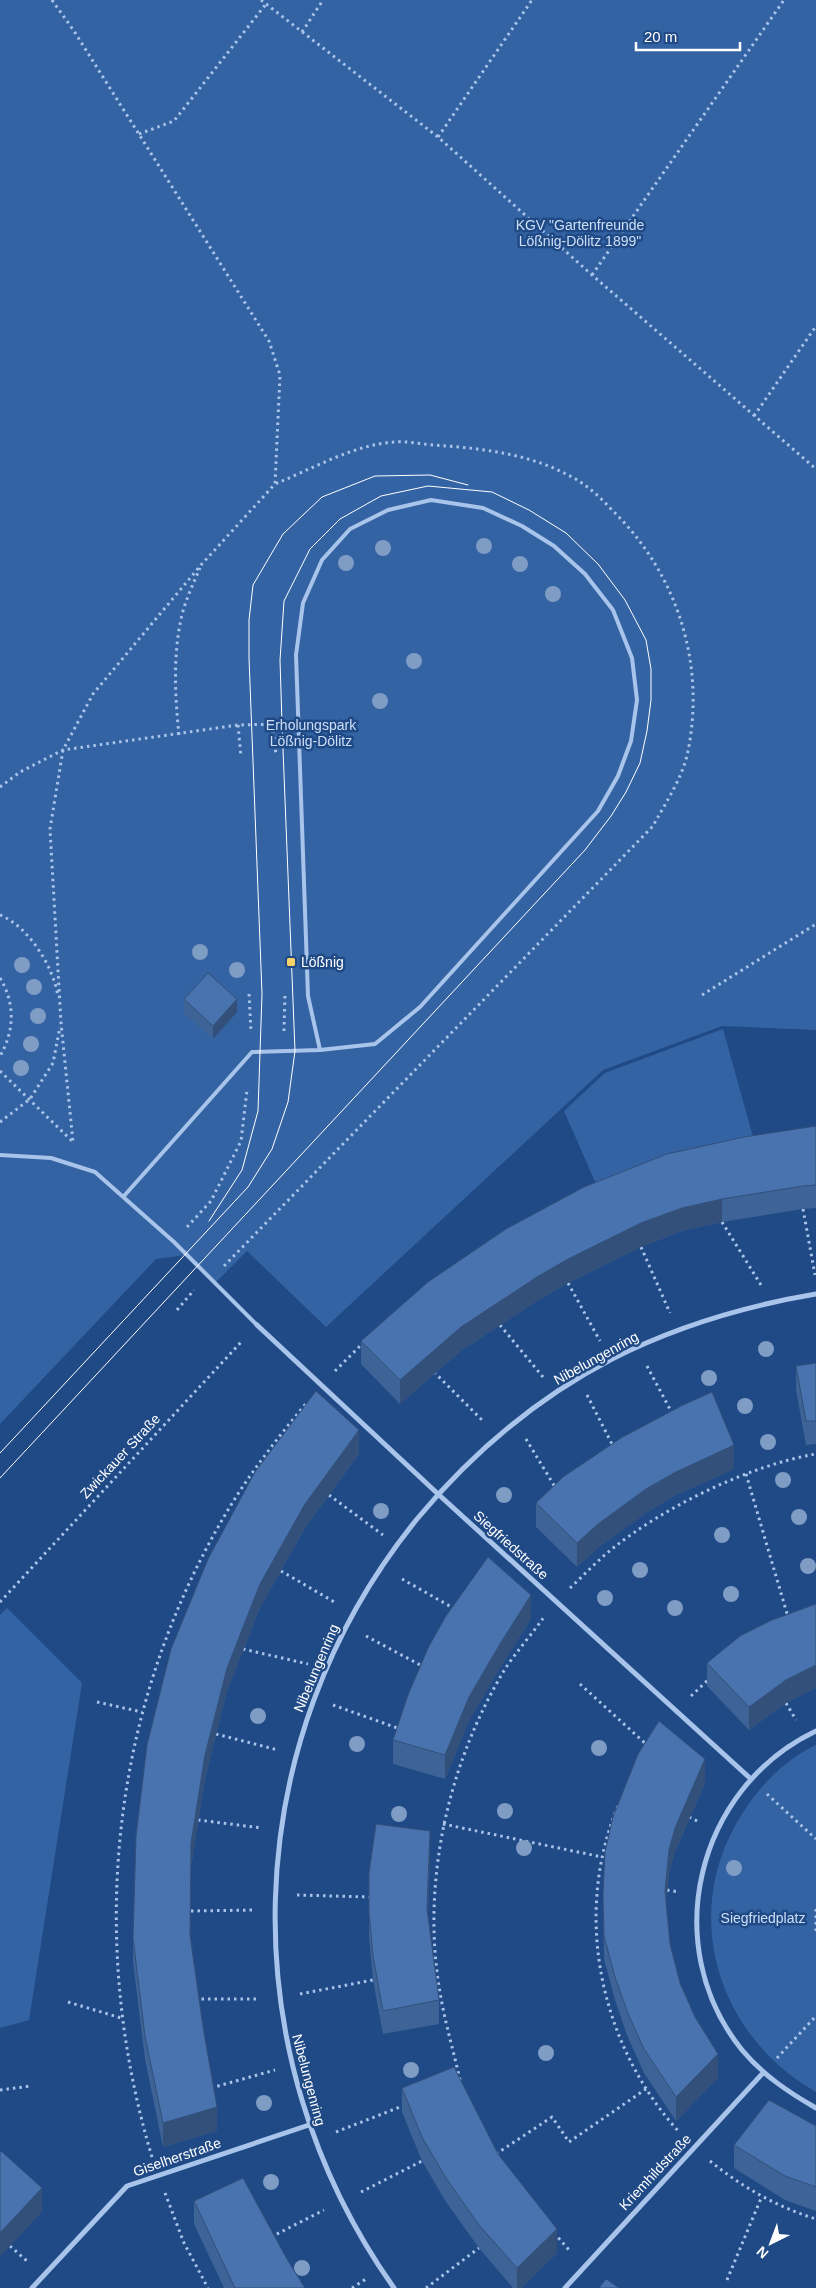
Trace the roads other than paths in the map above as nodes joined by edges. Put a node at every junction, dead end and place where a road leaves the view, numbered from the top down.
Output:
1 (320, 1050) junction
2 (0, 1155) edge
3 (124, 1196) junction
4 (816, 1294) edge
5 (257, 1325) joint
6 (438, 1494) junction
7 (816, 1732) edge
8 (751, 1779) junction
9 (763, 2073) junction
10 (816, 2108) edge
11 (309, 2125) junction
12 (32, 2288) edge
13 (394, 2288) edge
14 (565, 2288) edge

1 - 1 lane
1 - 3 lane
2 - 3 lane
3 - 5 lane
4 - 6 street, Nibelungenring
5 - 6 street, Siegfriedstraße
6 - 8 street, Siegfriedstraße
6 - 11 street, Nibelungenring
7 - 8 street
8 - 9 street
9 - 10 street
9 - 14 street, Kriemhildstraße
11 - 12 street, Giselherstraße
11 - 13 street, Nibelungenring

